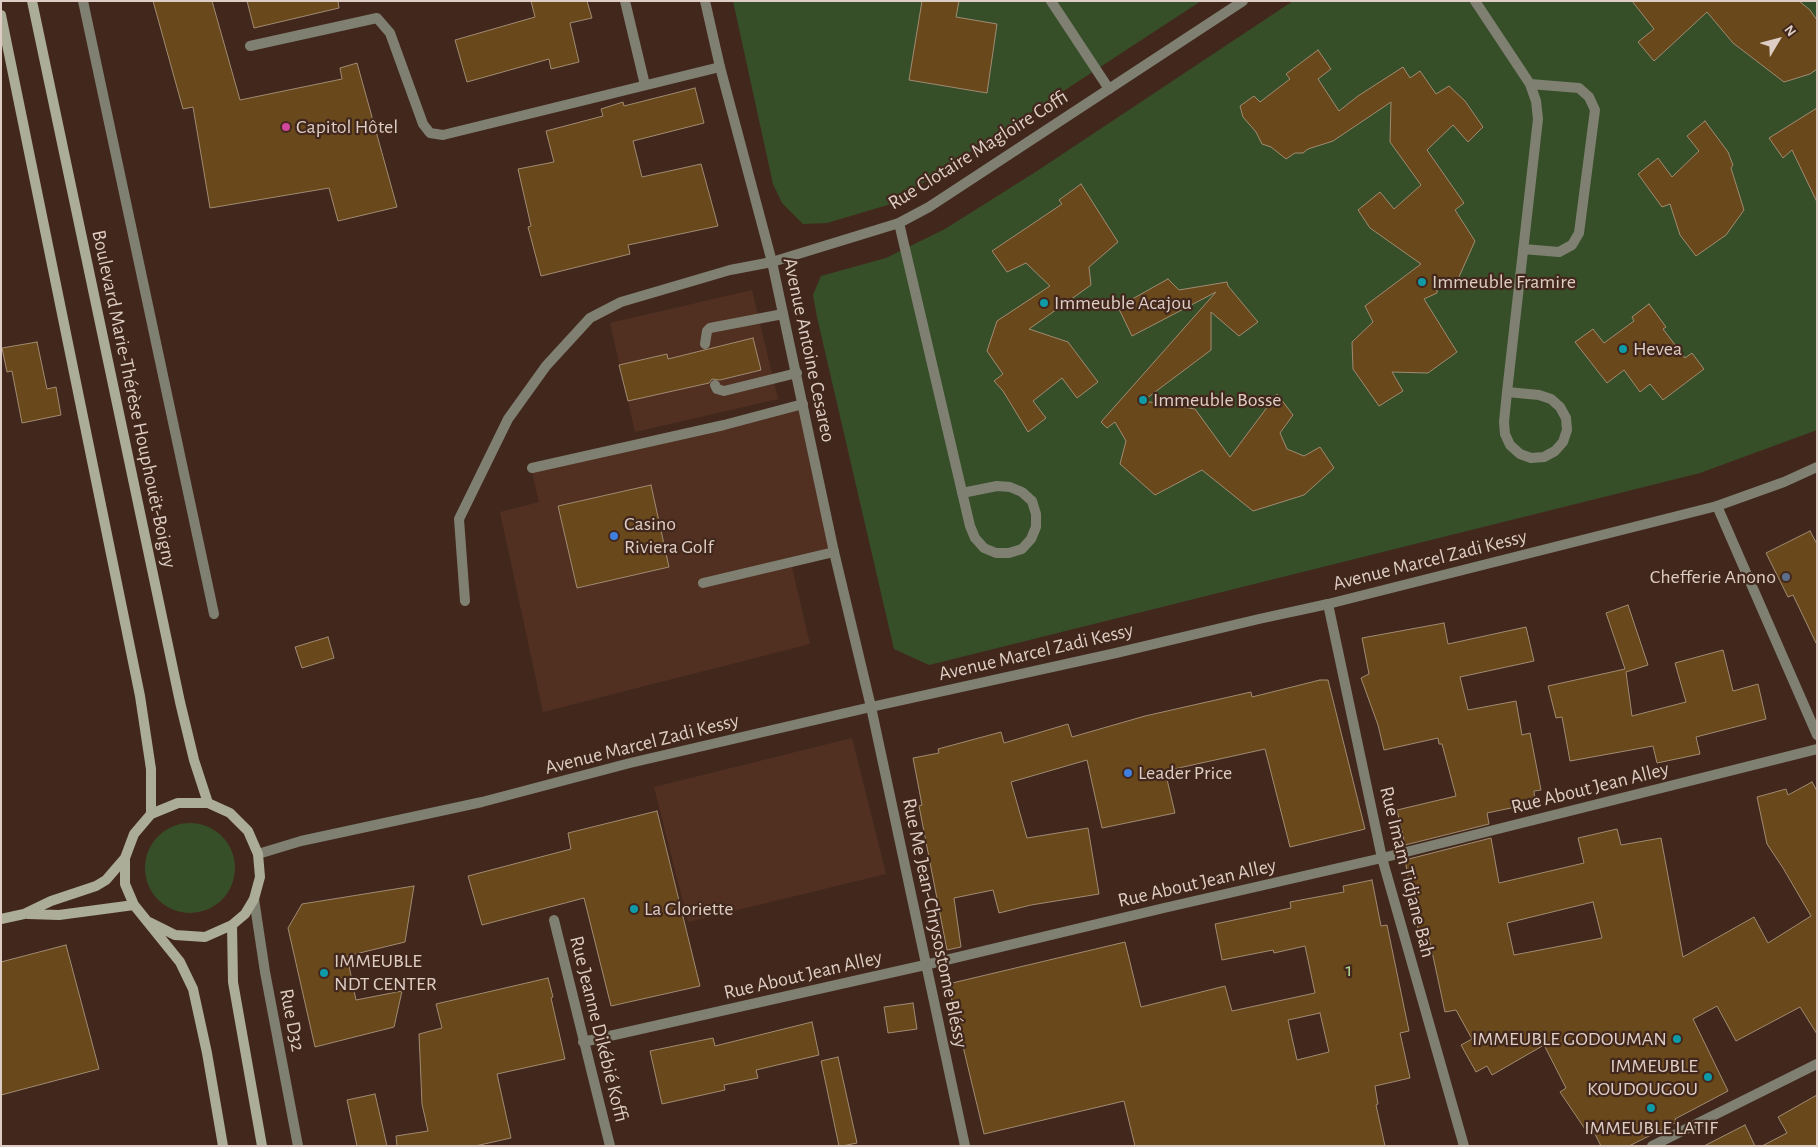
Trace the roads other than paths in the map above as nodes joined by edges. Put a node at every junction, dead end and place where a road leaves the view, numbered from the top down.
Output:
1 (32, 1) edge
2 (83, 1) edge
3 (625, 1) edge
4 (705, 1) edge
5 (1242, 1) edge
6 (1049, 2) edge
7 (1479, 3) edge
8 (1, 15) edge
9 (250, 46) dead end
10 (720, 67) junction
11 (1530, 84) junction
12 (645, 85) junction
13 (1109, 89) junction
14 (899, 223) junction
15 (1523, 249) junction
16 (772, 262) junction
17 (783, 314) junction
18 (705, 344) dead end
19 (796, 373) junction
20 (715, 385) dead end
21 (1507, 392) junction
22 (803, 404) junction
23 (1817, 467) edge
24 (532, 468) dead end
25 (962, 493) junction
26 (1717, 506) junction
27 (834, 552) junction
28 (703, 583) dead end
29 (465, 601) dead end
30 (1328, 604) junction
31 (214, 614) dead end
32 (870, 707) junction
33 (1817, 735) edge
34 (1817, 749) edge
35 (208, 803) junction
36 (152, 814) junction
37 (258, 854) junction
38 (125, 858) junction
39 (1382, 858) junction
40 (254, 899) junction
41 (134, 905) junction
42 (24, 914) junction
43 (1, 919) edge
44 (554, 920) dead end
45 (149, 922) junction
46 (232, 925) junction
47 (925, 965) junction
48 (583, 1042) junction
49 (1817, 1064) edge
50 (223, 1146) edge
51 (262, 1146) edge
52 (298, 1146) edge
53 (610, 1146) edge
54 (966, 1146) edge
55 (1464, 1146) edge
56 (1652, 1146) edge

1 - 35 main road, Boulevard Marie-Thérèse Houphouët-Boigny
2 - 31 street
3 - 12 street
4 - 10 street, Avenue Antoine Cesareo
5 - 13 street, Rue Clotaire Magloire Coffi
6 - 13 street
7 - 11 street
8 - 36 main road
9 - 12 street
10 - 12 street
10 - 16 street, Avenue Antoine Cesareo
11 - 15 street
11 - 15 street
13 - 14 street, Rue Clotaire Magloire Coffi
14 - 16 street, Rue Clotaire Magloire Coffi
14 - 25 street
15 - 21 street
16 - 17 street, Avenue Antoine Cesareo
16 - 29 street, Rue Clotaire Magloire Coffi
17 - 18 street
17 - 19 street, Avenue Antoine Cesareo
19 - 20 street
19 - 22 street, Avenue Antoine Cesareo
21 - 21 street
22 - 24 street
22 - 27 street, Avenue Antoine Cesareo
23 - 26 street, Avenue Marcel Zadi Kessy
25 - 25 street
26 - 30 street, Avenue Marcel Zadi Kessy
26 - 33 street
27 - 28 street
27 - 32 street, Avenue Antoine Cesareo
30 - 32 street, Avenue Marcel Zadi Kessy
30 - 39 street, Rue Imam Tidjane Bah
32 - 37 street, Avenue Marcel Zadi Kessy
32 - 47 street, Rue Me Jean-Chrysostome Bléssy
34 - 39 street, Rue About Jean Alley
35 - 36 main road
35 - 37 main road
36 - 38 main road
37 - 40 main road
38 - 41 main road
38 - 42 main road
39 - 47 street, Rue About Jean Alley
39 - 55 street, Rue Imam Tidjane Bah
40 - 46 main road
40 - 52 street, Rue D32
41 - 42 main road
41 - 45 main road
42 - 43 main road
44 - 48 street, Rue Jeanne Dikébié Koffi
45 - 46 main road
45 - 50 main road
46 - 51 main road
47 - 48 street, Rue About Jean Alley
47 - 54 street, Rue Me Jean-Chrysostome Bléssy
48 - 53 street, Rue Jeanne Dikébié Koffi
49 - 56 street

